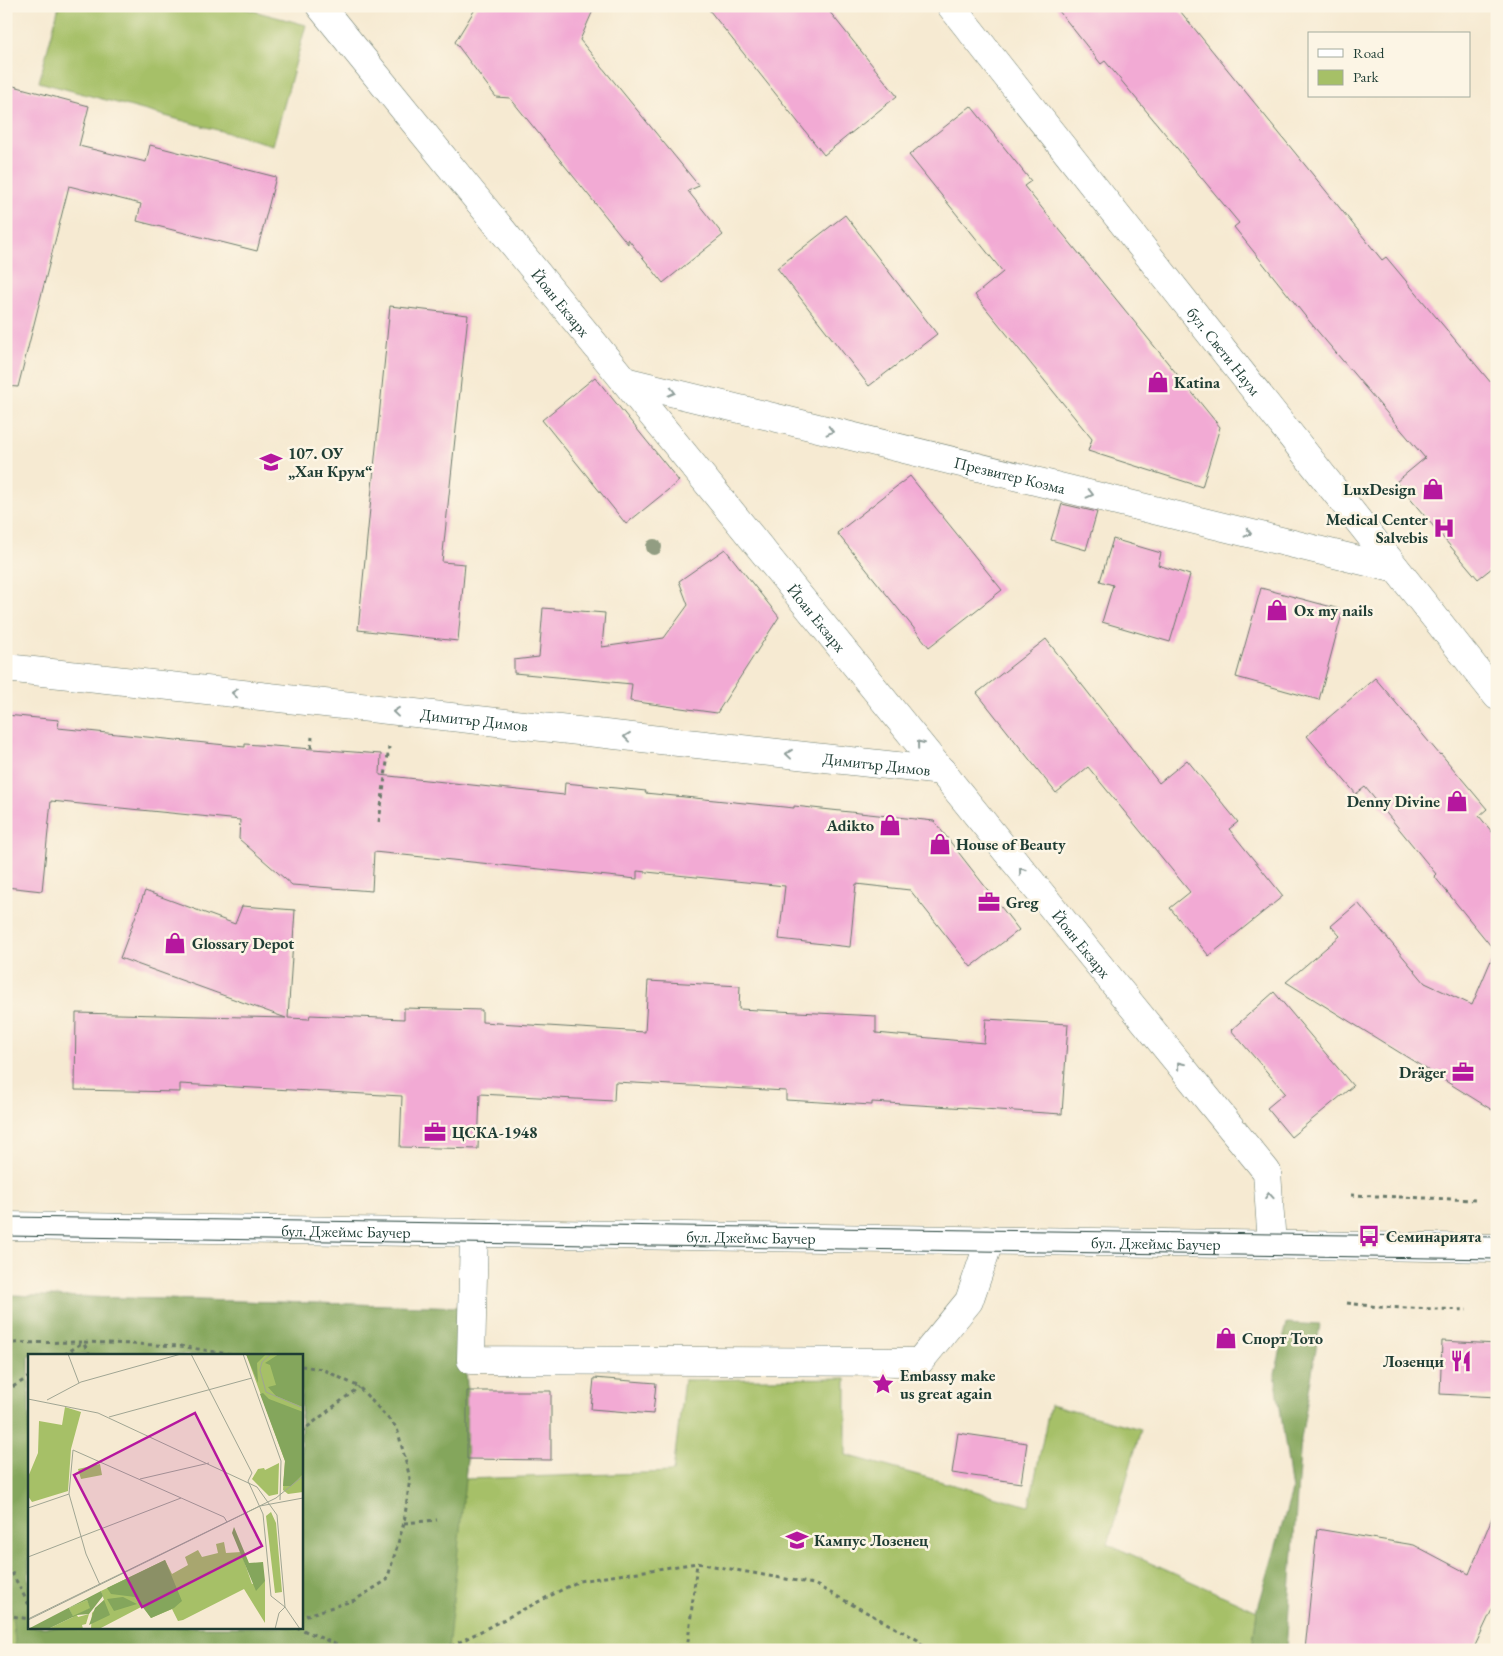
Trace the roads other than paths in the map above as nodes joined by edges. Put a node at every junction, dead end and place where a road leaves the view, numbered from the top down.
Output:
1 (320, 6) edge
2 (951, 6) edge
3 (625, 381) junction
4 (1396, 569) junction
5 (6, 668) edge
6 (1497, 696) edge
7 (942, 771) junction
8 (6, 1226) edge
9 (474, 1233) junction
10 (986, 1240) junction
11 (1272, 1245) junction
12 (1497, 1248) edge

1 - 3 street, Йоан Екзарх
2 - 4 street, бул. Свети Наум
3 -> 4 street, Презвитер Козма
7 -> 3 street, Йоан Екзарх
4 - 6 street, бул. Свети Наум
7 -> 5 street, Димитър Димов
11 -> 7 street, Йоан Екзарх
8 - 9 street, бул. Джеймс Баучер
9 - 10 street, бул. Джеймс Баучер
9 - 10 street
10 - 11 street, бул. Джеймс Баучер
11 - 12 street, бул. Джеймс Баучер

